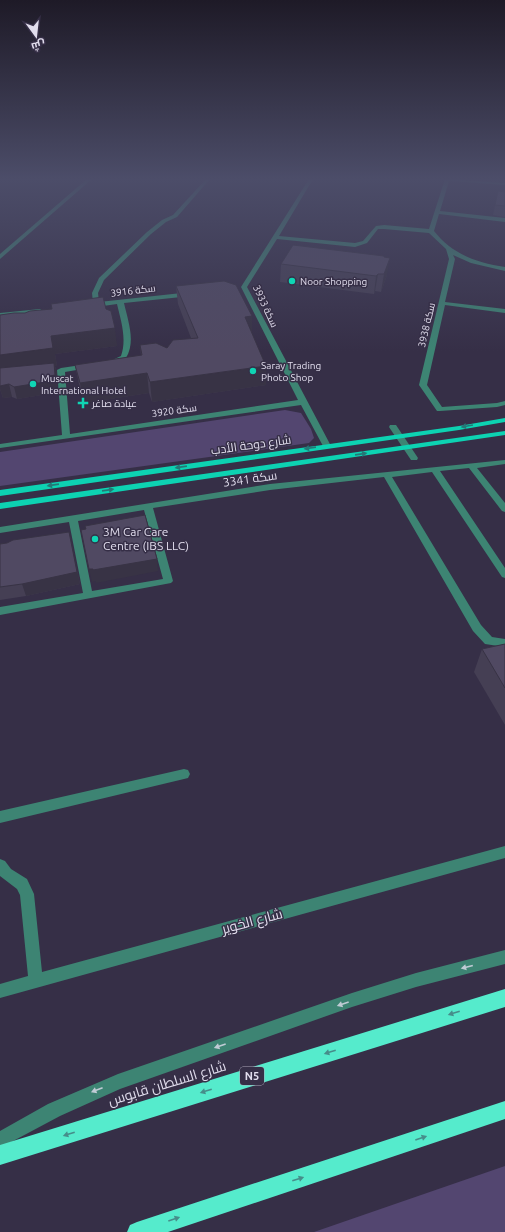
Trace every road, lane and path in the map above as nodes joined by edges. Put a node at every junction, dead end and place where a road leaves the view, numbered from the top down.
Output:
1 (24, 236) edge
2 (145, 236) edge
3 (369, 236) edge
4 (435, 236) edge
5 (275, 237) joint
6 (448, 250) junction
7 (0, 257) edge
8 (486, 266) junction
9 (450, 269) junction
10 (505, 269) edge
11 (237, 288) edge
12 (244, 288) junction
13 (198, 293) edge
14 (120, 302) junction
15 (442, 303) junction
16 (96, 305) junction
17 (81, 306) edge
18 (44, 310) edge
19 (505, 311) edge
20 (0, 315) edge
21 (303, 402) junction
22 (501, 404) edge
23 (505, 420) edge
24 (393, 427) dead end
25 (505, 433) edge
26 (66, 436) junction
27 (399, 436) junction
28 (0, 446) edge
29 (327, 446) junction
30 (407, 448) junction
31 (414, 458) dead end
32 (505, 462) edge
33 (471, 466) junction
34 (434, 469) junction
35 (386, 474) junction
36 (0, 493) edge
37 (0, 506) edge
38 (148, 507) junction
39 (505, 509) edge
40 (73, 518) junction
41 (0, 530) edge
42 (505, 575) edge
43 (88, 595) junction
44 (0, 611) edge
45 (505, 643) edge
46 (184, 774) dead end
47 (0, 817) edge
48 (505, 852) edge
49 (0, 865) edge
50 (505, 957) edge
51 (36, 980) junction
52 (0, 991) edge
53 (505, 998) edge
54 (505, 1110) edge
55 (0, 1140) edge
56 (0, 1155) edge
57 (137, 1232) edge

1 - 7 street
2 - 16 street
3 - 5 street
4 - 6 street
5 - 12 street, سكة 3933
6 - 8 street
6 - 9 street, سكة 3938
8 - 9 street
8 - 10 street
9 - 15 street, سكة 3938
11 - 12 street
12 - 21 street, سكة 3933
13 - 14 street, سكة 3916
14 - 16 street, سكة 3916
14 - 26 street
15 - 19 street
15 - 22 street, سكة 3938
16 - 17 street, سكة 3916
18 - 20 street
21 - 26 street, سكة 3920
21 - 29 street, سكة 3933
23 -> 27 main road, شارع دوحة الأدب
24 - 27 street
25 - 30 main road, شارع دوحة الأدب
26 - 28 street, سكة 3920
27 - 29 main road, شارع دوحة الأدب
27 - 30 street
29 -> 36 main road, شارع دوحة الأدب
30 - 31 street
37 -> 30 main road, شارع دوحة الأدب
32 - 33 street, سكة 3341
33 - 34 street, سكة 3341
33 - 39 street
34 - 35 street, سكة 3341
34 - 42 street
35 - 38 street, سكة 3341
35 - 45 street
38 - 40 street, سكة 3341
38 - 43 street
40 - 41 street, سكة 3341
40 - 43 street
43 - 44 street
46 - 47 street
48 - 51 street, شارع الخوير
49 - 51 street
50 -> 55 street
51 - 52 street, شارع الخوير
53 -> 56 highway, شارع السلطان قابوس / N5
57 -> 54 highway

